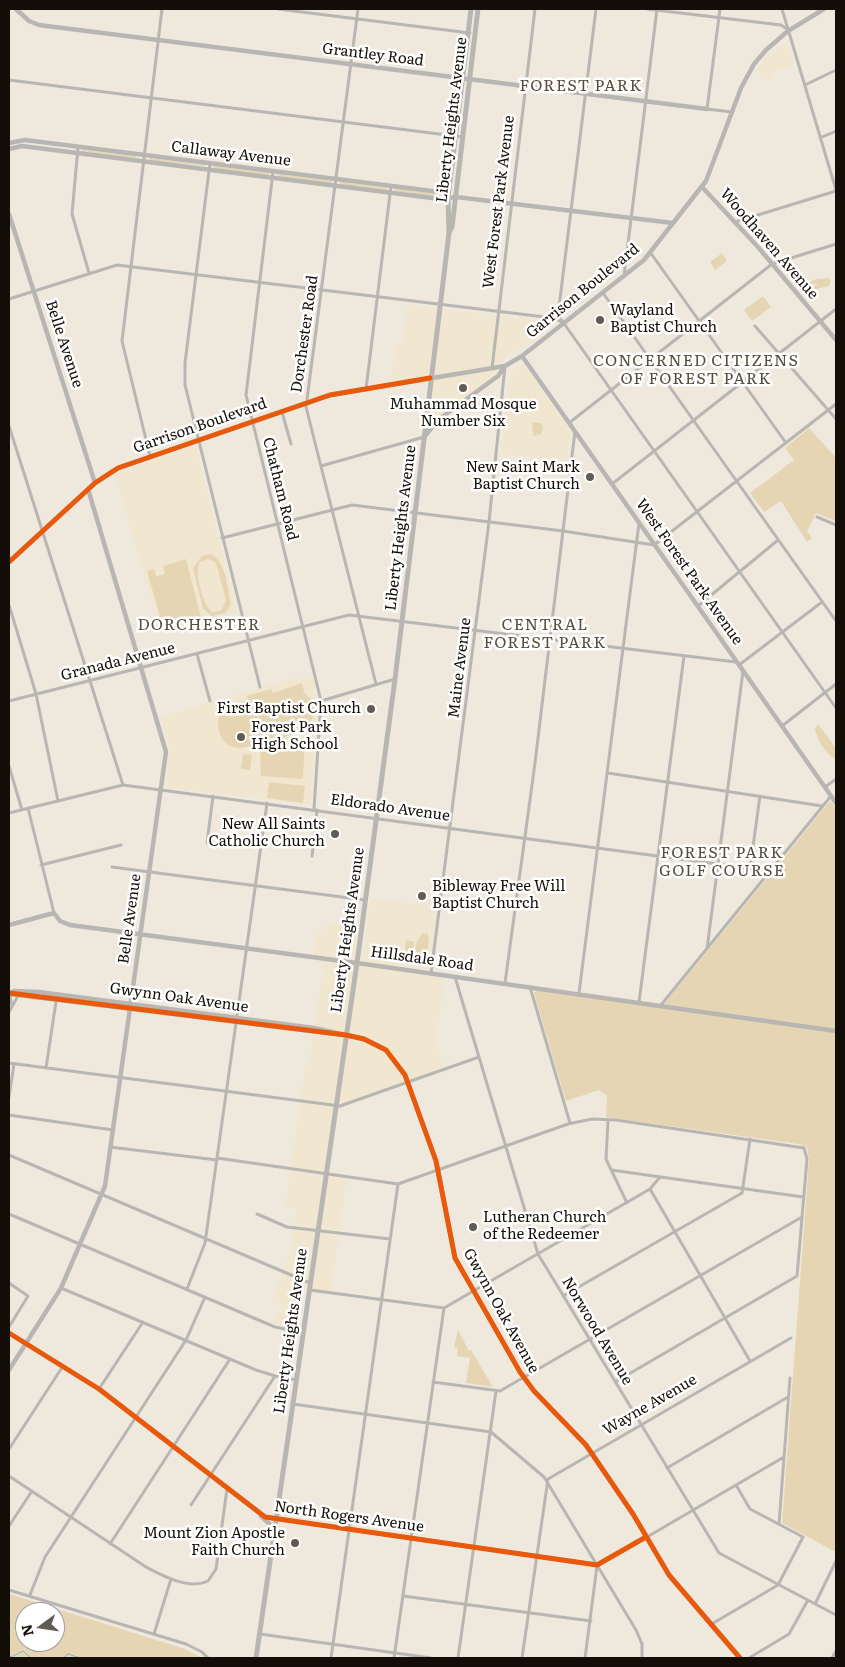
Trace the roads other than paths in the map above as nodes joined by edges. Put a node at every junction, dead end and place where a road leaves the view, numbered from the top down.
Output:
1 (16, 9) edge
2 (162, 9) edge
3 (278, 9) edge
4 (358, 9) edge
5 (471, 9) edge
6 (478, 9) edge
7 (535, 9) edge
8 (596, 9) edge
9 (647, 9) edge
10 (657, 9) edge
11 (720, 9) edge
12 (782, 9) edge
13 (824, 9) edge
14 (718, 18) junction
15 (357, 19) junction
16 (788, 31) junction
17 (468, 33) junction
18 (475, 34) junction
19 (158, 40) junction
20 (351, 64) junction
21 (836, 70) edge
22 (462, 79) junction
23 (9, 80) edge
24 (470, 80) junction
25 (804, 85) junction
26 (525, 86) junction
27 (585, 94) junction
28 (151, 98) junction
29 (646, 102) junction
30 (707, 109) junction
31 (732, 112) junction
32 (344, 122) junction
33 (836, 131) edge
34 (456, 136) junction
35 (463, 137) junction
36 (820, 138) junction
37 (20, 140) junction
38 (9, 143) edge
39 (22, 146) junction
40 (78, 147) junction
41 (9, 149) edge
42 (78, 154) junction
43 (144, 155) junction
44 (145, 162) junction
45 (210, 164) junction
46 (209, 170) junction
47 (273, 172) junction
48 (272, 178) junction
49 (336, 180) junction
50 (336, 186) junction
51 (391, 186) junction
52 (702, 187) junction
53 (836, 191) edge
54 (390, 193) junction
55 (448, 197) junction
56 (456, 197) junction
57 (511, 204) junction
58 (571, 211) junction
59 (9, 214) edge
60 (631, 218) junction
61 (734, 222) junction
62 (673, 223) junction
63 (449, 233) junction
64 (836, 244) edge
65 (650, 252) junction
66 (772, 264) junction
67 (131, 266) junction
68 (89, 273) junction
69 (196, 275) junction
70 (624, 277) junction
71 (259, 282) junction
72 (322, 290) junction
73 (34, 291) junction
74 (603, 293) junction
75 (377, 297) junction
76 (9, 300) edge
77 (440, 305) junction
78 (836, 309) edge
79 (498, 311) junction
80 (699, 321) junction
81 (820, 322) junction
82 (565, 323) junction
83 (755, 326) dead end
84 (836, 340) edge
85 (778, 354) junction
86 (522, 356) junction
87 (650, 359) junction
88 (505, 366) junction
89 (492, 368) junction
90 (430, 378) junction
91 (742, 382) junction
92 (366, 388) junction
93 (611, 390) junction
94 (307, 403) junction
95 (836, 404) edge
96 (828, 410) junction
97 (282, 411) junction
98 (836, 419) edge
99 (693, 420) junction
100 (252, 422) junction
101 (569, 423) junction
102 (9, 426) edge
103 (575, 431) junction
104 (424, 437) junction
105 (198, 440) junction
106 (786, 443) junction
107 (290, 444) dead end
108 (654, 451) junction
109 (150, 456) junction
110 (321, 466) junction
111 (736, 481) junction
112 (95, 483) junction
113 (612, 484) junction
114 (88, 489) junction
115 (332, 510) junction
116 (697, 511) junction
117 (415, 513) junction
118 (817, 517) dead end
119 (489, 522) junction
120 (639, 522) junction
121 (277, 524) junction
122 (836, 525) edge
123 (42, 530) junction
124 (563, 531) junction
125 (222, 538) junction
126 (778, 540) junction
127 (637, 541) junction
128 (654, 545) junction
129 (9, 562) edge
130 (739, 571) junction
131 (822, 602) junction
132 (9, 605) edge
133 (697, 606) junction
134 (358, 616) junction
135 (836, 620) edge
136 (402, 621) junction
137 (303, 627) junction
138 (476, 631) junction
139 (782, 632) junction
140 (248, 640) junction
141 (550, 640) junction
142 (623, 648) junction
143 (197, 654) junction
144 (684, 656) junction
145 (738, 664) junction
146 (142, 667) junction
147 (743, 671) junction
148 (395, 679) junction
149 (90, 681) junction
150 (376, 684) junction
151 (836, 684) edge
152 (260, 687) dead end
153 (825, 693) junction
154 (36, 694) junction
155 (321, 700) junction
156 (9, 701) edge
157 (210, 701) dead end
158 (836, 708) edge
159 (782, 726) junction
160 (9, 766) edge
161 (608, 773) junction
162 (836, 779) edge
163 (668, 782) junction
164 (123, 785) junction
165 (826, 787) junction
166 (161, 790) junction
167 (728, 791) junction
168 (831, 795) junction
169 (213, 796) junction
170 (760, 796) junction
171 (58, 801) junction
172 (836, 802) edge
173 (268, 803) junction
174 (822, 806) junction
175 (28, 808) junction
176 (22, 810) junction
177 (315, 810) junction
178 (9, 813) edge
179 (377, 818) junction
180 (451, 828) junction
181 (524, 838) junction
182 (207, 843) dead end
183 (121, 845) dead end
184 (598, 848) junction
185 (312, 856) dead end
186 (658, 856) junction
187 (718, 864) junction
188 (41, 865) junction
189 (112, 866) dead end
190 (750, 868) junction
191 (770, 871) junction
192 (149, 872) junction
193 (256, 886) junction
194 (366, 900) junction
195 (54, 914) junction
196 (9, 925) edge
197 (140, 934) junction
198 (247, 948) junction
199 (707, 949) junction
200 (357, 963) junction
201 (431, 973) junction
202 (455, 977) junction
203 (505, 983) junction
204 (530, 986) junction
205 (9, 993) edge
206 (18, 994) junction
207 (579, 994) junction
208 (56, 996) junction
209 (639, 1002) junction
210 (661, 1005) junction
211 (12, 1006) junction
212 (130, 1006) junction
213 (9, 1012) edge
214 (237, 1020) junction
215 (836, 1031) edge
216 (346, 1035) junction
217 (479, 1057) junction
218 (9, 1063) edge
219 (14, 1064) junction
220 (46, 1068) junction
221 (120, 1078) junction
222 (408, 1082) junction
223 (227, 1092) junction
224 (9, 1097) edge
225 (335, 1105) junction
226 (9, 1114) edge
227 (608, 1120) junction
228 (570, 1123) junction
229 (113, 1130) junction
230 (750, 1139) junction
231 (506, 1146) junction
232 (110, 1148) junction
233 (9, 1155) edge
234 (217, 1159) junction
235 (438, 1170) junction
236 (611, 1170) junction
237 (325, 1175) junction
238 (660, 1177) junction
239 (398, 1184) junction
240 (742, 1188) junction
241 (650, 1189) junction
242 (101, 1194) junction
243 (804, 1197) junction
244 (626, 1203) junction
245 (9, 1214) edge
246 (257, 1214) dead end
247 (802, 1216) junction
248 (317, 1230) junction
249 (675, 1232) junction
250 (206, 1238) junction
251 (390, 1239) junction
252 (80, 1244) junction
253 (538, 1254) junction
254 (700, 1275) junction
255 (9, 1283) edge
256 (310, 1283) junction
257 (61, 1288) junction
258 (187, 1289) junction
259 (309, 1290) junction
260 (473, 1292) junction
261 (563, 1296) junction
262 (205, 1297) junction
263 (382, 1300) junction
264 (444, 1308) junction
265 (725, 1318) junction
266 (143, 1322) junction
267 (9, 1327) edge
268 (9, 1332) edge
269 (303, 1333) junction
270 (791, 1338) dead end
271 (589, 1339) junction
272 (186, 1340) junction
273 (26, 1343) junction
274 (230, 1359) junction
275 (750, 1361) junction
276 (63, 1365) junction
277 (9, 1370) edge
278 (275, 1376) junction
279 (523, 1378) junction
280 (790, 1378) dead end
281 (296, 1380) junction
282 (434, 1382) junction
283 (615, 1382) junction
284 (100, 1388) junction
285 (496, 1391) junction
286 (788, 1397) junction
287 (293, 1404) junction
288 (365, 1414) junction
289 (136, 1417) junction
290 (428, 1423) junction
291 (641, 1425) junction
292 (490, 1432) junction
293 (173, 1446) junction
294 (9, 1448) edge
295 (592, 1453) junction
296 (784, 1457) junction
297 (667, 1468) junction
298 (9, 1476) edge
299 (210, 1476) junction
300 (547, 1481) junction
301 (736, 1485) junction
302 (228, 1489) junction
303 (32, 1491) junction
304 (191, 1505) dead end
305 (693, 1510) junction
306 (260, 1515) junction
307 (71, 1516) junction
308 (277, 1519) junction
309 (779, 1524) junction
310 (9, 1526) edge
311 (275, 1529) junction
312 (349, 1529) junction
313 (646, 1537) junction
314 (411, 1539) junction
315 (110, 1544) junction
316 (474, 1548) junction
317 (536, 1556) junction
318 (836, 1561) edge
319 (597, 1565) junction
320 (171, 1578) junction
321 (778, 1585) junction
322 (9, 1590) edge
323 (30, 1595) junction
324 (403, 1596) junction
325 (808, 1600) junction
326 (466, 1604) junction
327 (815, 1604) junction
328 (528, 1613) junction
329 (836, 1615) edge
330 (591, 1621) junction
331 (710, 1624) junction
332 (154, 1634) junction
333 (260, 1634) junction
334 (333, 1644) junction
335 (836, 1651) edge
336 (395, 1653) junction
337 (644, 1657) edge
338 (208, 1658) edge
339 (256, 1658) edge
340 (331, 1658) edge
341 (394, 1658) edge
342 (431, 1658) edge
343 (458, 1658) edge
344 (522, 1658) edge
345 (585, 1658) edge
346 (740, 1658) edge
347 (749, 1658) edge
348 (832, 1658) edge

1 - 19 street, Grantley Road
2 - 19 street
3 - 15 street
4 - 15 street, Dorchester Road
5 - 17 main road, Liberty Heights Avenue
6 - 18 main road, Liberty Heights Avenue
7 - 26 street, West Forest Park Avenue
8 - 27 street
9 - 10 street
10 - 14 street
10 - 29 street
11 - 14 street
12 - 16 street
13 - 16 street, Garrison Boulevard
14 - 16 street
14 - 30 street
15 - 17 street
15 - 20 street, Dorchester Road
16 - 25 street
16 - 31 street, Garrison Boulevard
17 - 18 street
17 - 22 main road, Liberty Heights Avenue
18 - 24 main road, Liberty Heights Avenue
19 - 20 street, Grantley Road
19 - 28 street
20 - 22 street, Grantley Road
20 - 32 street, Dorchester Road
21 - 25 street
22 - 24 street, Grantley Road
22 - 34 main road, Liberty Heights Avenue
23 - 28 street
24 - 26 street, Grantley Road
24 - 35 main road, Liberty Heights Avenue
25 - 36 street
26 - 27 street, Grantley Road
26 - 57 street, West Forest Park Avenue
27 - 29 street, Grantley Road
27 - 58 street
28 - 32 street
28 - 43 street
29 - 30 street, Grantley Road
29 - 60 street
30 - 31 street, Grantley Road
31 - 52 street, Garrison Boulevard
32 - 34 street
32 - 49 street, Dorchester Road
33 - 36 street
34 - 35 street
34 - 55 main road, Liberty Heights Avenue
35 - 56 main road, Liberty Heights Avenue
36 - 53 street
37 - 38 street, Callaway Avenue
37 - 39 street
37 - 40 street, Callaway Avenue
39 - 41 street, Callaway Avenue
39 - 42 street, Callaway Avenue
40 - 42 street
40 - 43 street, Callaway Avenue
42 - 44 street, Callaway Avenue
42 - 68 street
43 - 44 street
43 - 45 street, Callaway Avenue
44 - 46 street, Callaway Avenue
44 - 67 street
45 - 46 street
45 - 47 street, Callaway Avenue
46 - 48 street, Callaway Avenue
46 - 69 street
47 - 48 street, Chatham Road
47 - 49 street, Callaway Avenue
48 - 50 street, Callaway Avenue
48 - 71 street, Chatham Road
49 - 50 street, Dorchester Road
49 - 51 street, Callaway Avenue
50 - 54 street, Callaway Avenue
50 - 72 street, Dorchester Road
51 - 54 street
51 - 55 street, Callaway Avenue
52 - 61 street, Woodhaven Avenue
52 - 62 street, Garrison Boulevard
53 - 61 street
54 - 55 street, Callaway Avenue
54 - 75 street
55 - 56 street, Callaway Avenue
55 - 63 main road, Liberty Heights Avenue
56 - 57 street, Callaway Avenue
56 - 63 main road, Liberty Heights Avenue
57 - 58 street, Callaway Avenue
57 - 79 street, West Forest Park Avenue
58 - 60 street, Callaway Avenue
58 - 82 street
59 - 73 street, Belle Avenue
60 - 62 street, Callaway Avenue
60 - 70 street
61 - 66 street, Woodhaven Avenue
62 - 65 street, Garrison Boulevard
63 - 77 main road, Liberty Heights Avenue
64 - 66 street
65 - 70 street, Garrison Boulevard
65 - 80 street
66 - 80 street
66 - 81 street, Woodhaven Avenue
67 - 68 street
67 - 69 street
67 - 109 street
68 - 73 street
69 - 71 street
69 - 105 street
70 - 74 street, Garrison Boulevard
71 - 72 street
71 - 100 street, Chatham Road
72 - 75 street
72 - 94 street, Dorchester Road
73 - 76 street
73 - 112 street, Belle Avenue
74 - 82 street, Garrison Boulevard
74 - 87 street
75 - 77 street
75 - 92 street
77 - 79 street
77 - 90 main road, Liberty Heights Avenue
78 - 81 street
79 - 82 street
79 - 89 street, West Forest Park Avenue
80 - 87 street
80 - 91 street
81 - 84 street, Woodhaven Avenue
81 - 85 street
82 - 86 street, Garrison Boulevard
82 - 93 street
83 - 85 street
85 - 91 street
85 - 96 street
86 - 88 street, Garrison Boulevard
86 - 101 street, West Forest Park Avenue
87 - 93 street
87 - 99 street
88 - 89 street, Garrison Boulevard
88 - 104 street
88 - 119 street, Maine Avenue
89 - 90 street, Garrison Boulevard
90 - 92 street, Garrison Boulevard
90 - 104 main road, Liberty Heights Avenue
91 - 99 street
91 - 106 street
92 - 94 street, Garrison Boulevard
93 - 101 street
93 - 108 street
94 - 97 street, Garrison Boulevard
94 - 110 street, Dorchester Road
95 - 96 street
96 - 98 street
96 - 106 street
97 - 100 street, Garrison Boulevard
97 - 107 street
99 - 108 street
99 - 111 street
100 - 105 street, Garrison Boulevard
100 - 121 street, Chatham Road
101 - 103 street, West Forest Park Avenue
102 - 123 street
103 - 113 street, West Forest Park Avenue
103 - 124 street
104 - 110 street
104 - 117 main road, Liberty Heights Avenue
105 - 109 street, Garrison Boulevard
105 - 125 street
106 - 111 street
108 - 113 street
108 - 116 street
109 - 112 street, Garrison Boulevard
110 - 115 street, Dorchester Road
111 - 116 street
111 - 126 street
112 - 114 street, Garrison Boulevard
113 - 120 street, West Forest Park Avenue
114 - 123 street, Garrison Boulevard
114 - 146 street, Belle Avenue
115 - 117 street
115 - 121 street
115 - 134 street, Dorchester Road
116 - 128 street
116 - 130 street
117 - 119 street
117 - 136 main road, Liberty Heights Avenue
118 - 122 street
119 - 124 street
119 - 138 street, Maine Avenue
120 - 127 street
120 - 128 street, West Forest Park Avenue
121 - 125 street
121 - 137 street, Chatham Road
123 - 129 street, Garrison Boulevard
123 - 149 street
124 - 127 street
124 - 141 street
125 - 140 street
126 - 130 street
126 - 131 street
127 - 128 street
127 - 142 street
128 - 133 street, West Forest Park Avenue
130 - 133 street
130 - 139 street
131 - 135 street
131 - 139 street
132 - 154 street
133 - 145 street, West Forest Park Avenue
134 - 136 street, Granada Avenue
134 - 137 street, Granada Avenue
134 - 150 street, Dorchester Road
136 - 138 street, Granada Avenue
136 - 148 main road, Liberty Heights Avenue
137 - 140 street, Granada Avenue
137 - 155 street, Chatham Road
138 - 141 street, Granada Avenue
138 - 180 street, Maine Avenue
139 - 145 street
139 - 153 street
140 - 143 street, Granada Avenue
140 - 152 street
141 - 142 street, Granada Avenue
141 - 181 street
142 - 144 street, Granada Avenue
142 - 161 street
143 - 146 street, Granada Avenue
143 - 157 street
144 - 145 street, Granada Avenue
144 - 163 street
145 - 147 street, West Forest Park Avenue
146 - 149 street, Granada Avenue
146 - 166 street, Belle Avenue
147 - 159 street, West Forest Park Avenue
147 - 167 street
148 - 150 street
148 - 179 main road, Liberty Heights Avenue
149 - 154 street, Granada Avenue
149 - 164 street
150 - 155 street
151 - 153 street
153 - 158 street
153 - 159 street
154 - 156 street, Granada Avenue
154 - 171 street
155 - 177 street, Chatham Road
159 - 165 street, West Forest Park Avenue
160 - 176 street
161 - 163 street
161 - 184 street
162 - 165 street
163 - 167 street
163 - 186 street
164 - 166 street, Eldorado Avenue
164 - 171 street, Eldorado Avenue
165 - 168 street, West Forest Park Avenue
166 - 169 street, Eldorado Avenue
166 - 192 street, Belle Avenue
167 - 170 street
167 - 187 street
168 - 172 street, West Forest Park Avenue
168 - 174 street
169 - 173 street, Eldorado Avenue
169 - 182 street
170 - 174 street
170 - 190 street
171 - 175 street, Eldorado Avenue
173 - 177 street, Eldorado Avenue
173 - 193 street
174 - 191 street
175 - 176 street, Eldorado Avenue
175 - 188 street
176 - 178 street, Eldorado Avenue
177 - 179 street, Eldorado Avenue
177 - 185 street, Chatham Road
179 - 180 street, Eldorado Avenue
179 - 194 main road, Liberty Heights Avenue
180 - 181 street, Eldorado Avenue
180 - 201 street, Maine Avenue
181 - 184 street, Eldorado Avenue
181 - 203 street
183 - 188 street
184 - 186 street, Eldorado Avenue
184 - 207 street
186 - 187 street, Eldorado Avenue
186 - 209 street
187 - 190 street, Eldorado Avenue
187 - 199 street
188 - 195 street
189 - 192 street
190 - 191 street, Eldorado Avenue
191 - 199 street
192 - 193 street
192 - 197 street, Belle Avenue
193 - 194 street
193 - 198 street
194 - 200 main road, Liberty Heights Avenue
195 - 196 street
195 - 197 street, Hillsdale Road
197 - 198 street, Hillsdale Road
197 - 212 street, Belle Avenue
198 - 200 street, Hillsdale Road
198 - 214 street
199 - 210 street
200 - 201 street, Hillsdale Road
200 - 216 main road, Liberty Heights Avenue
201 - 202 street, Hillsdale Road
202 - 203 street, Hillsdale Road
202 - 217 street, Norwood Avenue
203 - 204 street, Hillsdale Road
204 - 207 street, Hillsdale Road
204 - 228 street
205 - 206 street, Gwynn Oak Avenue
205 - 208 street, Gwynn Oak Avenue
205 - 211 street
206 - 208 street, Gwynn Oak Avenue
206 - 211 street
207 - 209 street, Hillsdale Road
208 - 212 street, Gwynn Oak Avenue
208 - 220 street
209 - 210 street, Hillsdale Road
210 - 215 street, Hillsdale Road
211 - 213 street
212 - 214 street, Gwynn Oak Avenue
212 - 221 street, Belle Avenue
214 - 216 street, Gwynn Oak Avenue
214 - 223 street
216 - 222 street, Gwynn Oak Avenue
216 - 225 main road, Liberty Heights Avenue
217 - 222 street
217 - 231 street, Norwood Avenue
218 - 219 street
219 - 220 street
219 - 224 street
220 - 221 street
221 - 223 street
221 - 229 street, Belle Avenue
222 - 225 street
222 - 235 street, Gwynn Oak Avenue
223 - 225 street
223 - 234 street
225 - 237 main road, Liberty Heights Avenue
226 - 229 street
227 - 228 street
227 - 230 street
227 - 236 street
228 - 231 street
229 - 232 street, Belle Avenue
230 - 240 street
230 - 243 street
231 - 235 street
231 - 253 street, Norwood Avenue
232 - 234 street
232 - 242 street, Belle Avenue
233 - 242 street
234 - 237 street
234 - 250 street
235 - 239 street
235 - 260 street, Gwynn Oak Avenue
236 - 238 street
236 - 244 street
237 - 239 street
237 - 248 main road, Liberty Heights Avenue
238 - 240 street
238 - 241 street
239 - 251 street
240 - 243 street
240 - 249 street
241 - 244 street
241 - 249 street
242 - 250 street
242 - 252 street, Belle Avenue
243 - 247 street
244 - 253 street
245 - 252 street
246 - 248 street
247 - 254 street
247 - 265 street
248 - 251 street
248 - 256 main road, Liberty Heights Avenue
249 - 254 street
249 - 261 street
250 - 256 street
250 - 258 street
251 - 263 street
252 - 257 street, Belle Avenue
252 - 258 street
253 - 260 street
253 - 261 street, Norwood Avenue
254 - 265 street
254 - 271 street
255 - 267 street
256 - 259 main road, Liberty Heights Avenue
257 - 266 street
257 - 273 street, Belle Avenue
258 - 262 street
259 - 263 street
259 - 269 main road, Liberty Heights Avenue
260 - 264 street
260 - 279 street, Gwynn Oak Avenue
261 - 271 street, Norwood Avenue
262 - 269 street
262 - 272 street
263 - 264 street
263 - 288 street
264 - 282 street
265 - 275 street
265 - 283 street
266 - 272 street
266 - 284 street
268 - 273 street, North Rogers Avenue
269 - 281 main road, Liberty Heights Avenue
270 - 275 street, Wayne Avenue
271 - 279 street
271 - 283 street, Norwood Avenue
272 - 274 street
272 - 289 street
273 - 276 street, North Rogers Avenue
273 - 277 street, Belle Avenue
274 - 278 street
274 - 293 street
275 - 291 street, Wayne Avenue
276 - 284 street, North Rogers Avenue
276 - 294 street
278 - 281 street
278 - 299 street
279 - 285 street
279 - 295 street, Gwynn Oak Avenue
280 - 286 street
281 - 287 main road, Liberty Heights Avenue
282 - 285 street
282 - 290 street
283 - 291 street, Norwood Avenue
284 - 289 street, North Rogers Avenue
285 - 292 street
286 - 296 street
286 - 297 street
287 - 288 street
287 - 308 main road, Liberty Heights Avenue
288 - 290 street
288 - 312 street
289 - 293 street, North Rogers Avenue
289 - 307 street
290 - 292 street
290 - 314 street
291 - 295 street, Wayne Avenue
291 - 297 street, Norwood Avenue
292 - 300 street
292 - 316 street
293 - 299 street, North Rogers Avenue
293 - 315 street
295 - 300 street, Wayne Avenue
295 - 313 street, Gwynn Oak Avenue
296 - 301 street
296 - 309 street
297 - 305 street, Norwood Avenue
298 - 303 street
299 - 302 street, North Rogers Avenue
299 - 304 street
300 - 317 street
300 - 319 street
301 - 305 street
301 - 309 street
302 - 306 street, North Rogers Avenue
302 - 320 street
303 - 307 street
303 - 310 street
305 - 313 street
305 - 321 street, Norwood Avenue
306 - 308 street, North Rogers Avenue
306 - 311 street
307 - 315 street
307 - 323 street
308 - 311 main road, Liberty Heights Avenue
308 - 312 street, North Rogers Avenue
309 - 321 street
311 - 333 main road, Liberty Heights Avenue
312 - 314 street, North Rogers Avenue
312 - 334 street
313 - 319 street
313 - 331 street, Gwynn Oak Avenue
314 - 316 street, North Rogers Avenue
314 - 324 street
315 - 320 street
316 - 317 street, North Rogers Avenue
316 - 326 street
317 - 319 street, North Rogers Avenue
317 - 328 street
318 - 327 street
319 - 330 street
319 - 337 street
320 - 332 street
321 - 325 street, Norwood Avenue
321 - 331 street
322 - 323 street
323 - 332 street
324 - 326 street
324 - 336 street
325 - 327 street, Norwood Avenue
325 - 347 street
326 - 328 street
326 - 343 street
327 - 329 street, Norwood Avenue
328 - 330 street
328 - 344 street
330 - 345 street
331 - 346 street, Gwynn Oak Avenue
332 - 338 street
333 - 334 street
333 - 339 main road, Liberty Heights Avenue
334 - 336 street
334 - 340 street
335 - 348 street
336 - 341 street
336 - 342 street

